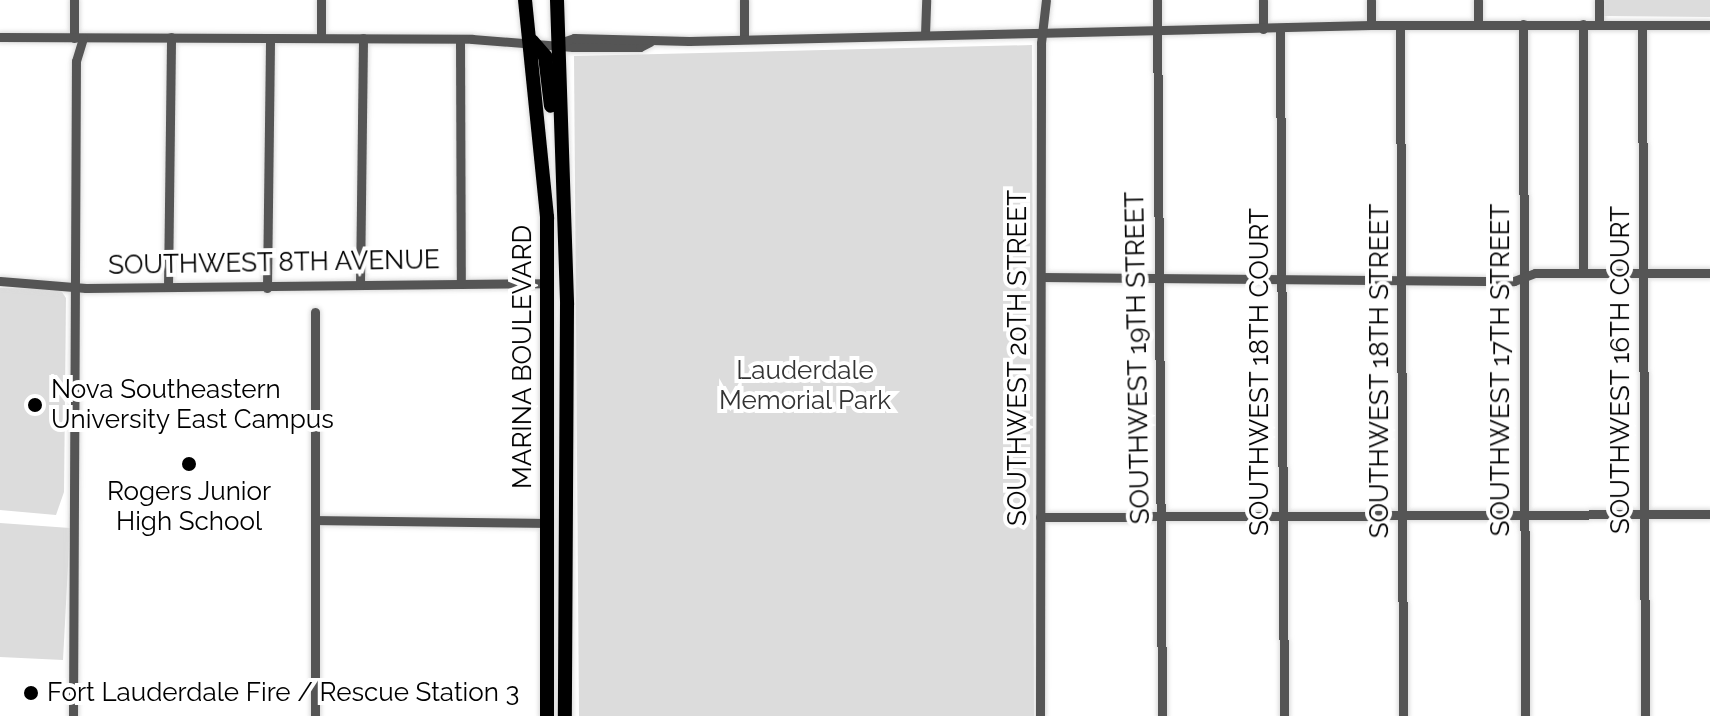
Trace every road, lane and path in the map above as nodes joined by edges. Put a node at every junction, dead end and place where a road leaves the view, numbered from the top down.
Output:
1 (74, 0) edge
2 (321, 0) edge
3 (525, 0) edge
4 (557, 0) edge
5 (744, 0) edge
6 (926, 0) edge
7 (1046, 0) edge
8 (1157, 0) edge
9 (1263, 0) edge
10 (1371, 0) edge
11 (1478, 0) edge
12 (1599, 0) edge
13 (1523, 24) junction
14 (1583, 24) junction
15 (1599, 24) junction
16 (1371, 25) junction
17 (1478, 25) junction
18 (1642, 25) junction
19 (1710, 25) edge
20 (1400, 26) junction
21 (1263, 29) junction
22 (1280, 29) junction
23 (1157, 30) junction
24 (1043, 33) junction
25 (925, 35) junction
26 (0, 37) edge
27 (171, 37) junction
28 (744, 37) junction
29 (78, 38) junction
30 (270, 38) junction
31 (321, 38) junction
32 (363, 38) junction
33 (460, 39) junction
34 (532, 40) junction
35 (559, 43) junction
36 (560, 128) junction
37 (1583, 273) junction
38 (1642, 273) junction
39 (1710, 273) edge
40 (1041, 277) junction
41 (1158, 278) junction
42 (1523, 278) junction
43 (1282, 280) junction
44 (0, 281) edge
45 (1401, 281) junction
46 (461, 283) junction
47 (549, 283) junction
48 (74, 285) junction
49 (360, 285) junction
50 (168, 287) junction
51 (267, 288) junction
52 (567, 305) junction
53 (315, 312) dead end
54 (1710, 514) edge
55 (1403, 515) junction
56 (1523, 515) junction
57 (1643, 515) junction
58 (1161, 516) junction
59 (1040, 517) junction
60 (1283, 517) junction
61 (315, 520) junction
62 (546, 523) junction
63 (73, 716) edge
64 (315, 716) edge
65 (547, 716) edge
66 (565, 716) edge
67 (1040, 716) edge
68 (1162, 716) edge
69 (1284, 716) edge
70 (1403, 716) edge
71 (1525, 716) edge
72 (1645, 716) edge

1 - 29 street
2 - 31 street
3 - 34 main road, MARINA BOULEVARD
4 - 35 main road, MARINA BOULEVARD
5 - 28 street
6 - 25 street
7 - 24 street, SOUTHWEST 20TH STREET
8 - 23 street, SOUTHWEST 19TH STREET
9 - 21 street
10 - 16 street
11 - 17 street
12 - 15 street
13 - 14 street
13 - 17 street
13 - 42 street, SOUTHWEST 17TH STREET
14 - 15 street
14 - 37 street
15 - 18 street
16 - 20 street
16 - 22 street
17 - 20 street
18 - 19 street
18 - 38 street, SOUTHWEST 16TH COURT
20 - 45 street, SOUTHWEST 18TH STREET
21 - 22 street
21 - 23 street
22 - 43 street, SOUTHWEST 18TH COURT
23 - 24 street
23 - 41 street, SOUTHWEST 19TH STREET
24 - 25 street
24 - 40 street, SOUTHWEST 20TH STREET
25 - 28 street
26 - 29 street
27 - 29 street
27 - 30 street
27 - 50 street
28 - 35 street
29 - 48 street
30 - 31 street
30 - 51 street
31 - 32 street
32 - 33 street
32 - 49 street
33 - 34 street
33 - 46 street
34 - 35 street
34 - 36 main road
34 - 47 main road, MARINA BOULEVARD
35 - 36 main road, MARINA BOULEVARD
36 - 52 main road, MARINA BOULEVARD
37 - 38 street
37 - 42 street
38 - 39 street
38 - 57 street, SOUTHWEST 16TH COURT
40 - 41 street
40 - 59 street, SOUTHWEST 20TH STREET
41 - 43 street
41 - 58 street, SOUTHWEST 19TH STREET
42 - 45 street
42 - 56 street, SOUTHWEST 17TH STREET
43 - 45 street
43 - 60 street, SOUTHWEST 18TH COURT
44 - 48 street, SOUTHWEST 8TH AVENUE
45 - 55 street, SOUTHWEST 18TH STREET
46 - 47 street, SOUTHWEST 8TH AVENUE
46 - 49 street, SOUTHWEST 8TH AVENUE
47 - 52 main road
47 - 62 main road, MARINA BOULEVARD
48 - 50 street, SOUTHWEST 8TH AVENUE
48 - 63 street
49 - 51 street, SOUTHWEST 8TH AVENUE
50 - 51 street, SOUTHWEST 8TH AVENUE
52 - 66 main road, MARINA BOULEVARD
53 - 61 street
54 - 57 street
55 - 56 street
55 - 60 street
55 - 70 street, SOUTHWEST 18TH STREET
56 - 57 street
56 - 71 street, SOUTHWEST 17TH STREET
57 - 72 street, SOUTHWEST 16TH COURT
58 - 59 street
58 - 60 street
58 - 68 street, SOUTHWEST 19TH STREET
59 - 67 street, SOUTHWEST 20TH STREET
60 - 69 street, SOUTHWEST 18TH COURT
61 - 62 street
61 - 64 street
62 - 65 main road, MARINA BOULEVARD

